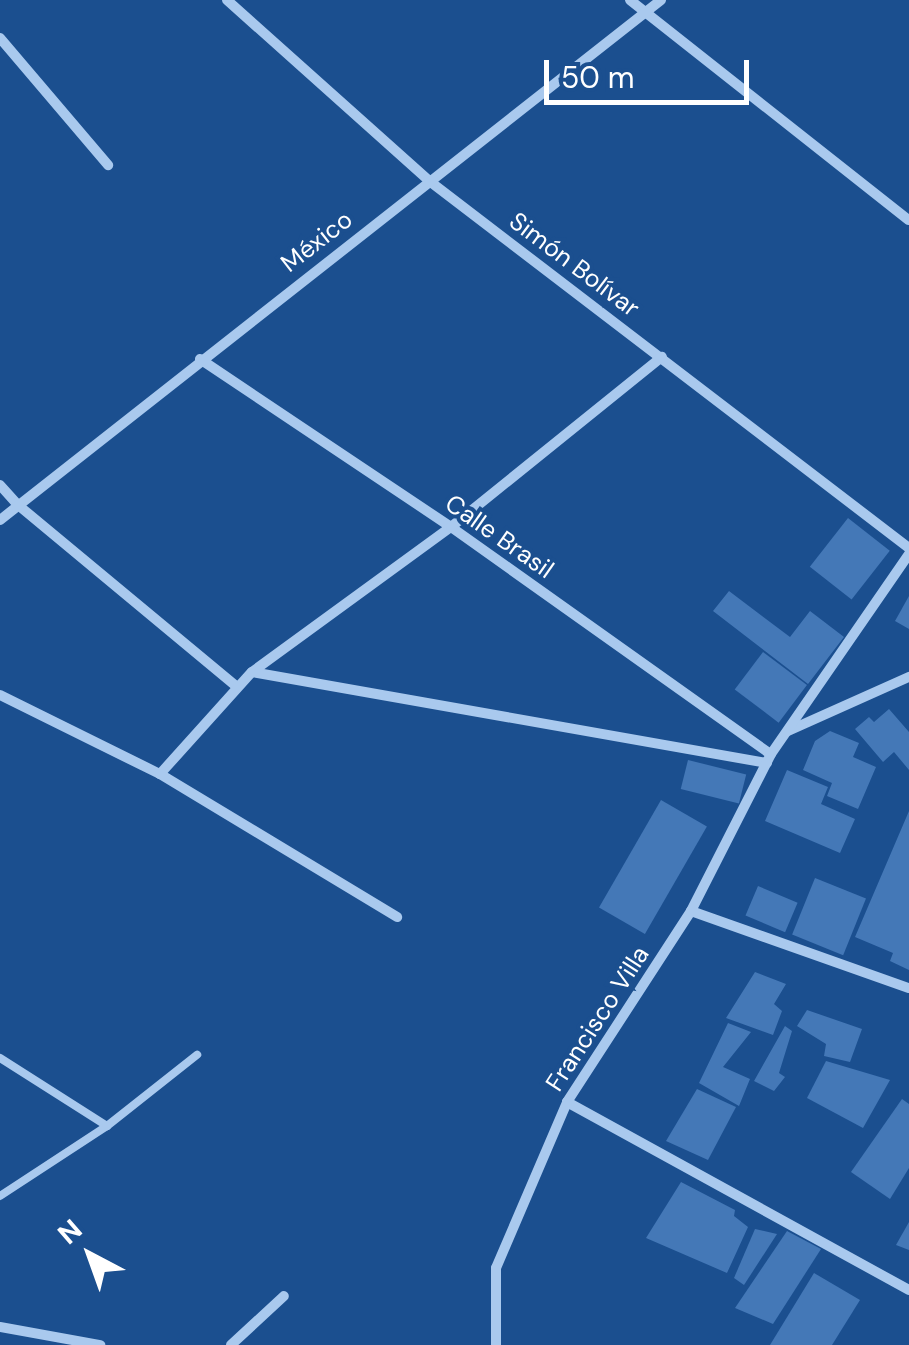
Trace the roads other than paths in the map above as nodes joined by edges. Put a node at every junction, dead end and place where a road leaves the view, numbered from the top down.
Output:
1 (227, 0) edge
2 (630, 0) edge
3 (661, 0) edge
4 (645, 14) junction
5 (0, 38) edge
6 (108, 165) dead end
7 (428, 180) junction
8 (909, 220) edge
9 (662, 357) junction
10 (200, 358) junction
11 (0, 484) edge
12 (18, 505) junction
13 (0, 520) edge
14 (451, 527) junction
15 (909, 551) edge
16 (252, 672) junction
17 (909, 678) edge
18 (237, 687) junction
19 (0, 696) edge
20 (787, 732) junction
21 (769, 759) junction
22 (160, 774) junction
23 (692, 910) junction
24 (397, 917) dead end
25 (909, 988) edge
26 (197, 1055) dead end
27 (0, 1058) edge
28 (567, 1102) junction
29 (107, 1126) junction
30 (0, 1196) edge
31 (906, 1288) edge
32 (284, 1296) dead end
33 (0, 1328) edge
34 (46, 1337) junction
35 (35, 1345) edge
36 (100, 1345) edge
37 (231, 1345) edge
38 (496, 1345) edge

1 - 7 street, Simón Bolívar
2 - 4 street
3 - 4 street, México
4 - 7 street, México
4 - 8 street
5 - 6 street
7 - 9 street, Simón Bolívar
7 - 10 street, México
9 - 14 street
9 - 15 street, Simón Bolívar
10 - 12 street, México
10 - 14 street, Calle Brasil
11 - 12 street
12 - 13 street, México
12 - 18 street
14 - 16 street
14 - 21 street, Calle Brasil
15 - 20 street, Francisco Villa
16 - 18 street
16 - 21 street
17 - 20 street
18 - 22 street
19 - 22 street
20 - 21 street, Francisco Villa
21 - 23 street, Francisco Villa
22 - 24 street
23 - 25 street
23 - 28 street, Francisco Villa
26 - 29 lane
27 - 29 lane
28 - 31 street
28 - 38 street, Francisco Villa
29 - 30 lane
32 - 37 street
33 - 34 street
34 - 35 lane
34 - 36 street

